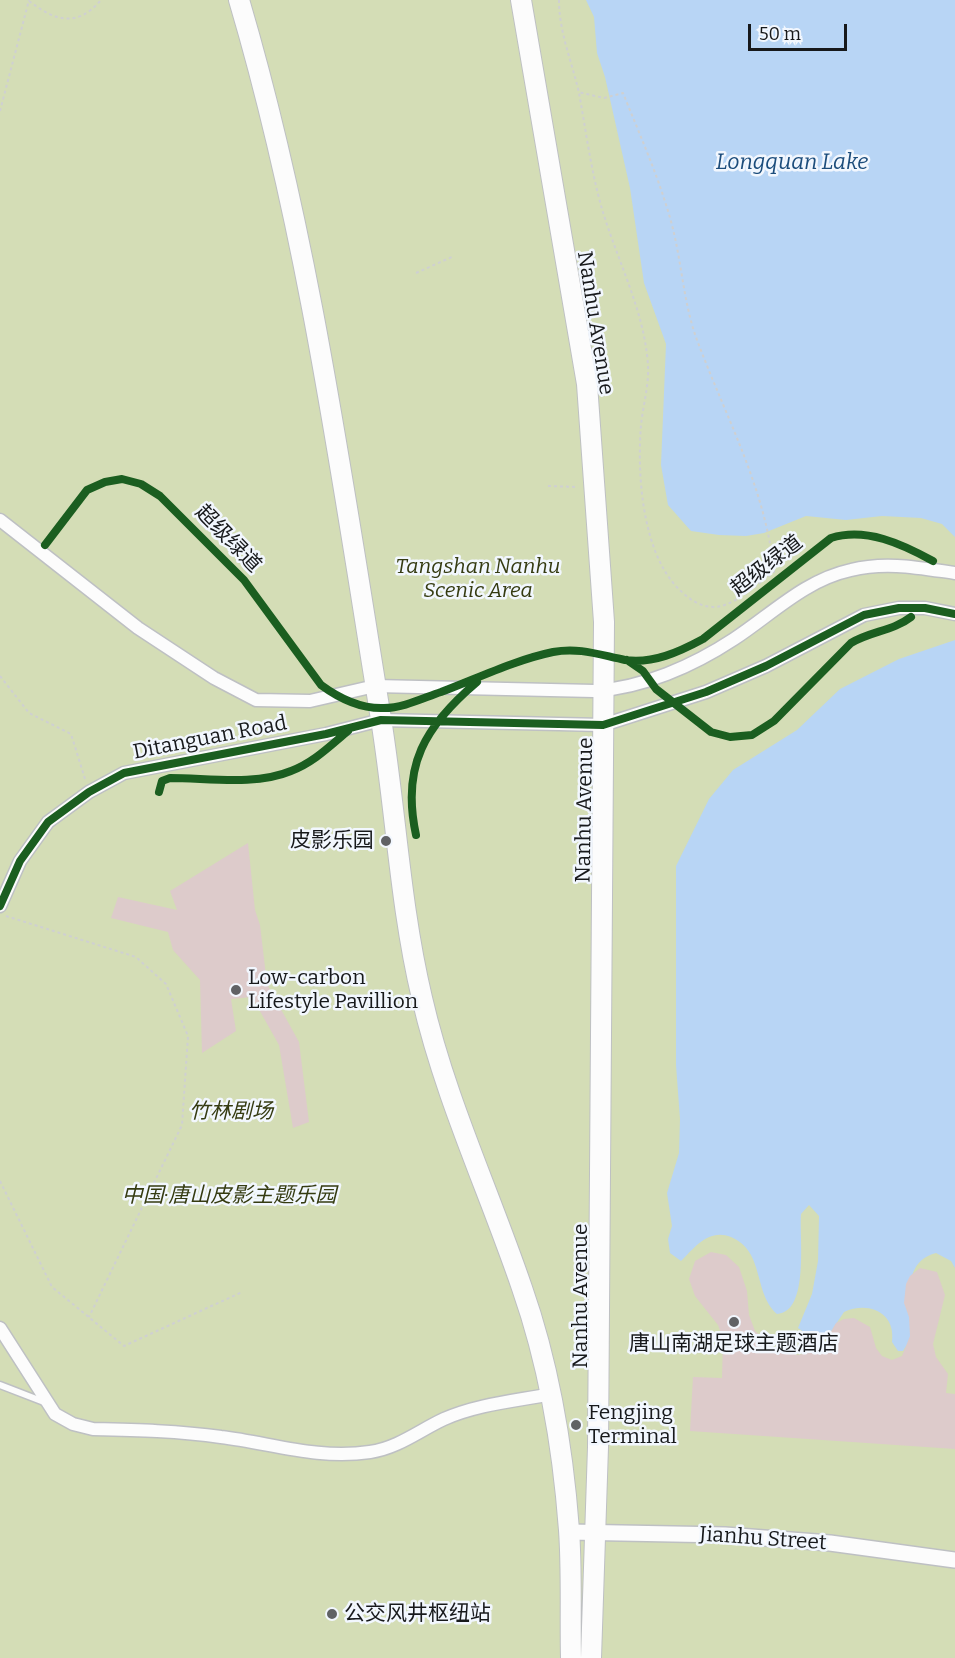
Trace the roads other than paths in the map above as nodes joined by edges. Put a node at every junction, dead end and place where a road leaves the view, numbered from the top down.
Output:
1 (239, 0) edge
2 (521, 0) edge
3 (0, 520) edge
4 (954, 573) edge
5 (952, 613) edge
6 (375, 686) junction
7 (605, 690) junction
8 (381, 720) junction
9 (603, 725) junction
10 (0, 906) edge
11 (0, 1328) edge
12 (0, 1385) edge
13 (551, 1394) junction
14 (49, 1403) junction
15 (569, 1532) junction
16 (594, 1532) junction
17 (955, 1560) edge
18 (571, 1658) edge
19 (591, 1658) edge

1 - 6 highway, Nanhu Avenue
2 - 7 highway, Nanhu Avenue
3 - 6 street
4 - 7 street
5 - 9 street, Ditanguan Road
6 - 7 street
6 - 8 highway, Nanhu Avenue
7 - 9 highway, Nanhu Avenue
8 - 9 street, Ditanguan Road
8 - 10 street, Ditanguan Road
8 - 13 highway, Nanhu Avenue
9 - 16 highway, Nanhu Avenue
11 - 14 street
12 - 14 lane
13 - 14 street
13 - 15 highway, Nanhu Avenue
15 - 16 street, Jianhu Street
15 - 18 highway, Nanhu Avenue
16 - 17 street, Jianhu Street
16 - 19 highway, Nanhu Avenue

